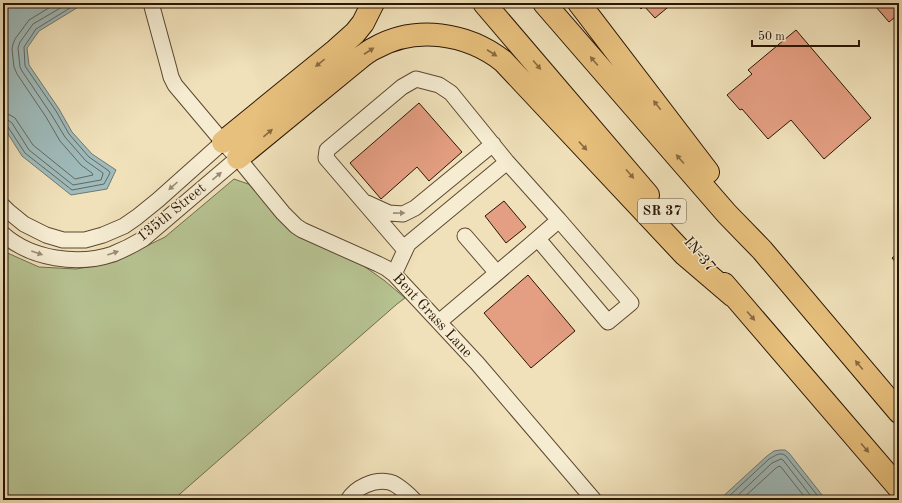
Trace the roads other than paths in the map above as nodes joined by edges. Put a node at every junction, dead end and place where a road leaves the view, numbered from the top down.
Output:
1 (151, 3) edge
2 (373, 3) edge
3 (484, 3) edge
4 (544, 3) edge
5 (579, 3) edge
6 (223, 142) junction
7 (492, 144) junction
8 (238, 158) junction
9 (507, 162) junction
10 (362, 201) junction
11 (3, 206) edge
12 (559, 220) junction
13 (3, 234) edge
14 (465, 236) dead end
15 (538, 239) junction
16 (406, 250) junction
17 (762, 250) junction
18 (394, 274) junction
19 (497, 274) junction
20 (733, 296) junction
21 (438, 322) junction
22 (899, 412) edge
23 (899, 488) edge
24 (348, 500) edge
25 (414, 500) edge
26 (594, 500) edge

1 - 6 street, Bent Grass Lane
2 -> 6 highway
3 -> 20 highway, IN-37 / SR 37
17 -> 4 highway, SR 37
17 -> 5 highway
6 - 8 street, Bent Grass Lane
6 -> 11 street, 135th Street
7 - 9 street
10 -> 7 street
7 - 10 street
13 -> 8 street, 135th Street
8 - 18 street, Bent Grass Lane
8 -> 20 highway
9 - 12 street
9 - 16 street
10 - 16 street
12 - 15 street
12 - 15 street
14 - 19 street
15 - 19 street
16 - 18 street
22 -> 17 highway, SR 37
18 - 21 street, Bent Grass Lane
19 - 21 street
20 -> 23 highway, IN-37 / SR 37
21 - 26 street, Bent Grass Lane
24 - 25 street

